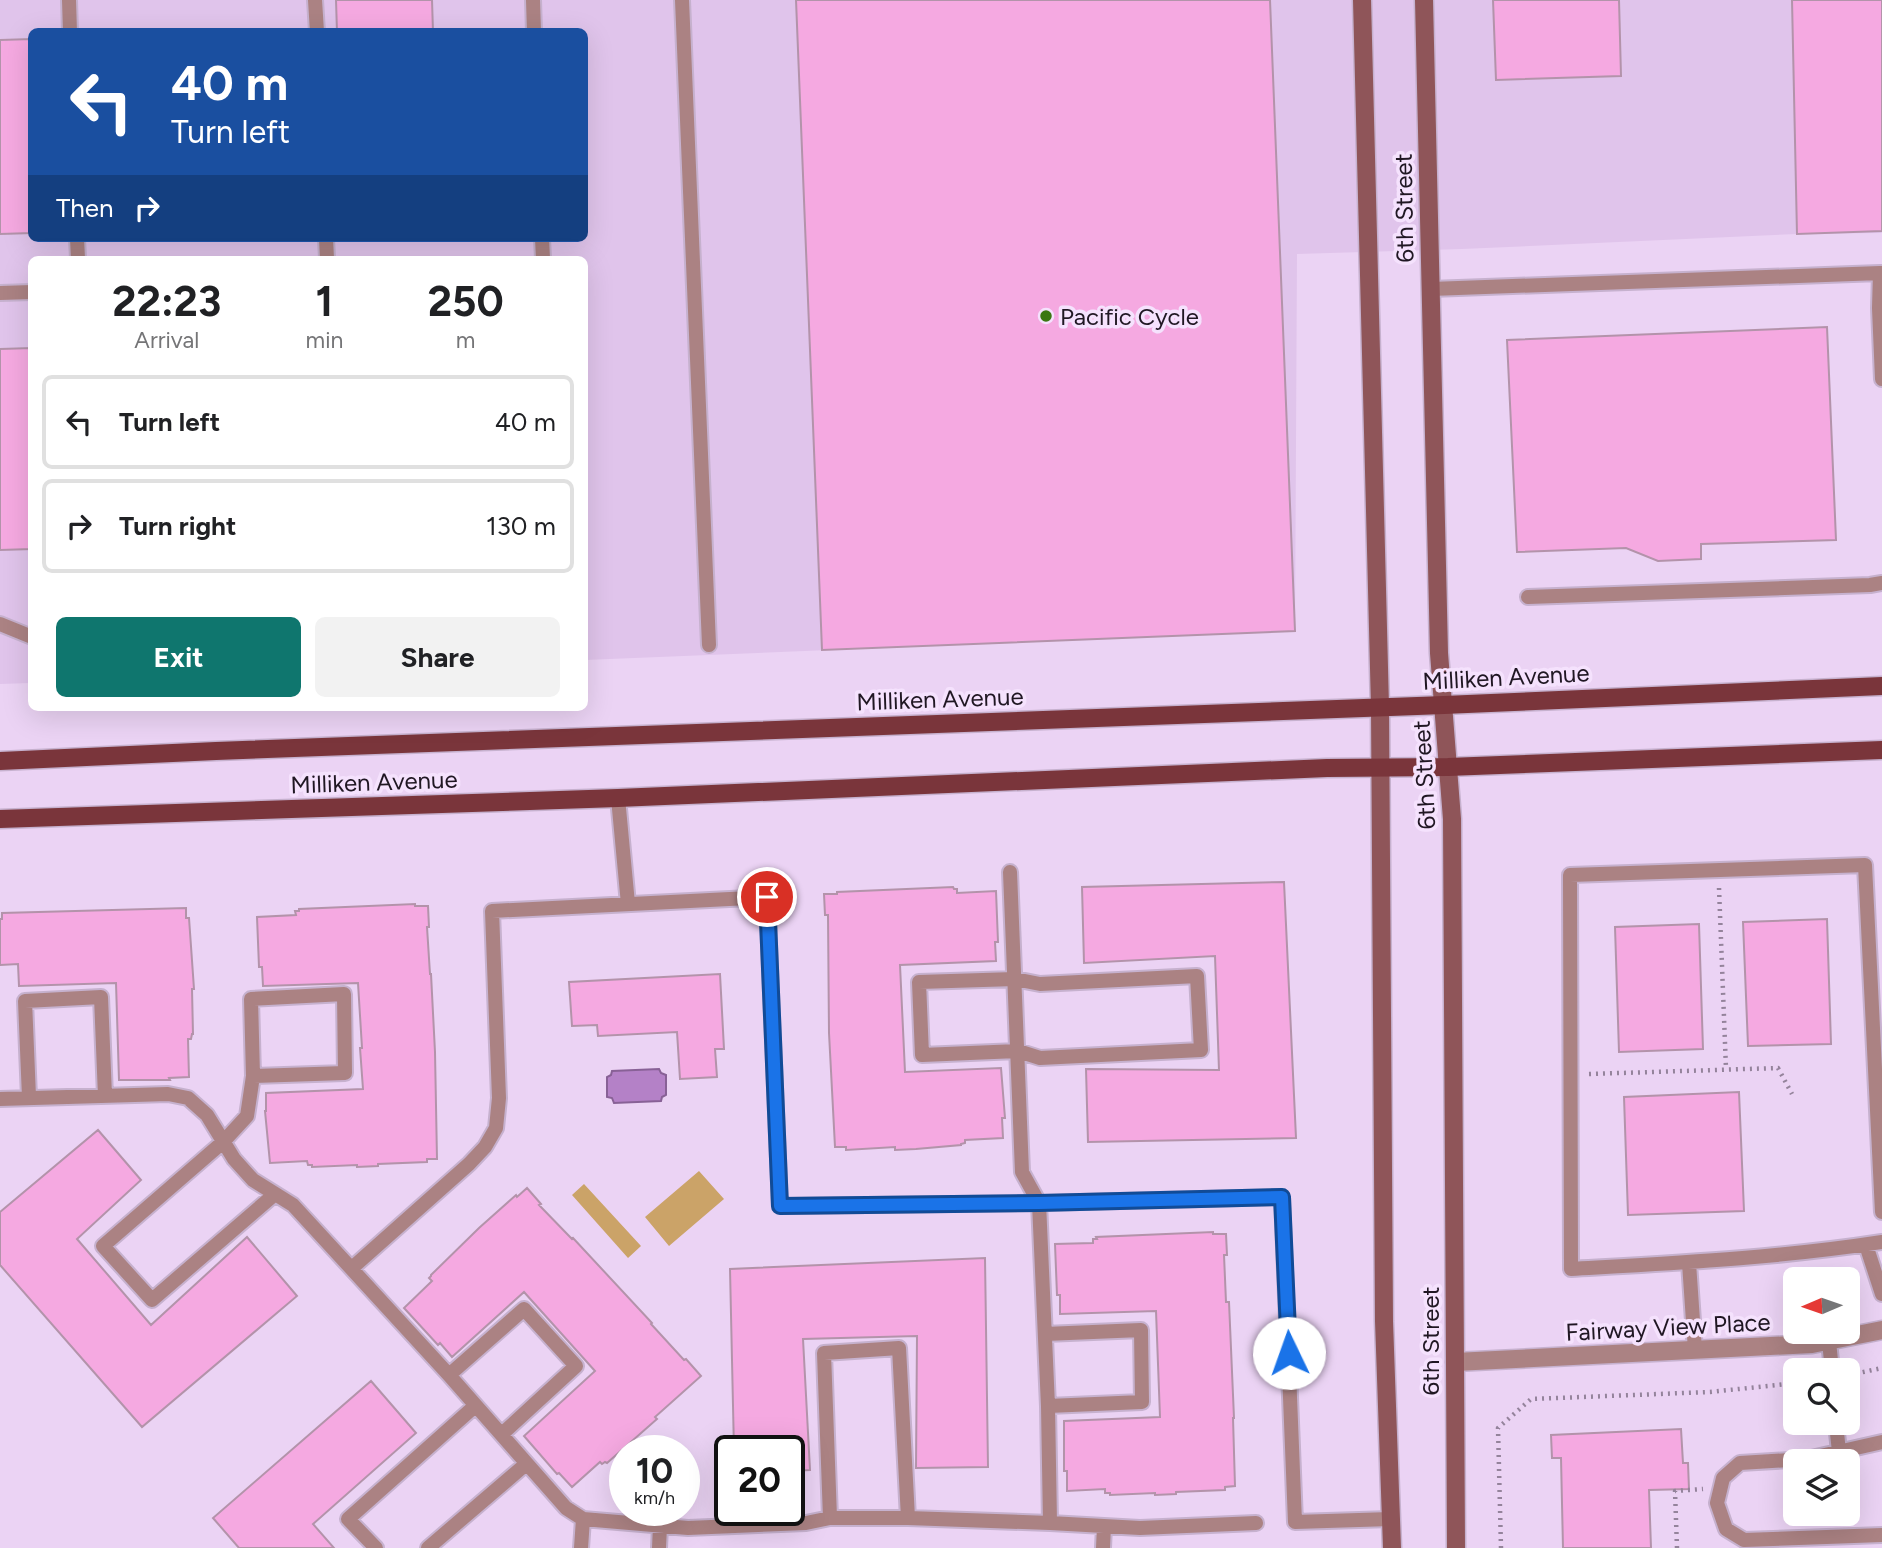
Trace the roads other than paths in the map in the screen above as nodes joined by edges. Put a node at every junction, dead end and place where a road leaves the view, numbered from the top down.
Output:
1 (68, 0) edge
2 (315, 0) edge
3 (533, 0) edge
4 (682, 0) edge
5 (1362, 0) edge
6 (1424, 0) edge
7 (70, 28) edge
8 (317, 28) edge
9 (534, 28) edge
10 (1881, 273) edge
11 (1431, 289) junction
12 (28, 292) edge
13 (0, 293) edge
14 (1882, 379) edge
15 (1882, 583) edge
16 (1528, 597) dead end
17 (0, 624) edge
18 (28, 635) edge
19 (709, 645) dead end
20 (1882, 686) edge
21 (1444, 705) junction
22 (1380, 707) junction
23 (1882, 750) edge
24 (0, 761) edge
25 (1448, 767) junction
26 (1380, 768) junction
27 (618, 798) junction
28 (0, 819) edge
29 (1010, 872) dead end
30 (628, 904) junction
31 (1014, 979) junction
32 (1018, 1051) junction
33 (253, 1076) junction
34 (105, 1096) junction
35 (29, 1097) junction
36 (0, 1098) edge
37 (223, 1142) junction
38 (275, 1195) junction
39 (1039, 1203) junction
40 (1882, 1212) edge
41 (1882, 1242) edge
42 (1866, 1245) junction
43 (1689, 1262) junction
44 (352, 1268) junction
45 (1882, 1294) edge
46 (1882, 1330) edge
47 (1045, 1334) junction
48 (1860, 1335) edge
49 (1796, 1344) edge
50 (1695, 1350) junction
51 (1455, 1362) junction
52 (449, 1375) junction
53 (475, 1406) junction
54 (1048, 1406) junction
55 (502, 1434) junction
56 (1882, 1442) edge
57 (1852, 1449) edge
58 (1783, 1460) edge
59 (526, 1464) junction
60 (830, 1518) junction
61 (908, 1518) junction
62 (583, 1519) junction
63 (1391, 1519) junction
64 (609, 1521) edge
65 (1050, 1522) junction
66 (1256, 1523) dead end
67 (660, 1526) joint
68 (1104, 1526) junction
69 (1882, 1535) edge
70 (376, 1548) edge
71 (428, 1548) edge
72 (582, 1548) edge
73 (659, 1548) edge
74 (1103, 1548) edge
75 (1392, 1548) edge
76 (1457, 1548) edge

1 - 7 lane
2 - 8 lane
3 - 9 lane
4 - 19 lane
5 - 22 main road, 6th Street
6 - 11 main road, 6th Street
10 - 11 lane
10 - 14 lane
11 - 21 main road, 6th Street
12 - 13 lane
15 - 16 lane
17 - 18 lane
20 - 21 main road, Milliken Avenue
21 - 22 main road, Milliken Avenue
21 - 25 main road, 6th Street
22 - 24 main road, Milliken Avenue
22 - 26 main road, 6th Street
23 - 25 main road, Milliken Avenue
25 - 26 main road, Milliken Avenue
25 - 51 main road, 6th Street
26 - 27 main road, Milliken Avenue
26 - 63 main road, 6th Street
27 - 28 main road, Milliken Avenue
27 - 30 lane
29 - 31 lane
30 - 39 lane
30 - 44 lane
31 - 32 lane
31 - 32 lane
31 - 32 lane
32 - 39 lane
33 - 33 lane
33 - 37 lane
34 - 35 lane
34 - 35 lane
34 - 37 lane
35 - 36 lane
37 - 38 lane
37 - 38 lane
38 - 44 lane
39 - 47 lane
39 - 63 lane
40 - 43 lane
41 - 42 lane
42 - 43 lane
42 - 45 lane
43 - 50 lane
44 - 52 lane
46 - 48 street, Fairway View Place
47 - 54 lane
47 - 54 lane
49 - 50 street, Fairway View Place
50 - 51 street, Fairway View Place
51 - 76 main road, 6th Street
52 - 53 lane
52 - 55 lane
53 - 55 lane
53 - 70 lane
54 - 65 lane
55 - 59 lane
56 - 57 lane
58 - 69 lane
59 - 62 lane
59 - 71 lane
60 - 61 lane
60 - 61 lane
60 - 67 lane
61 - 65 lane
62 - 64 lane
62 - 72 lane
63 - 75 main road, 6th Street
65 - 68 lane
66 - 68 lane
67 - 73 lane
68 - 74 lane

